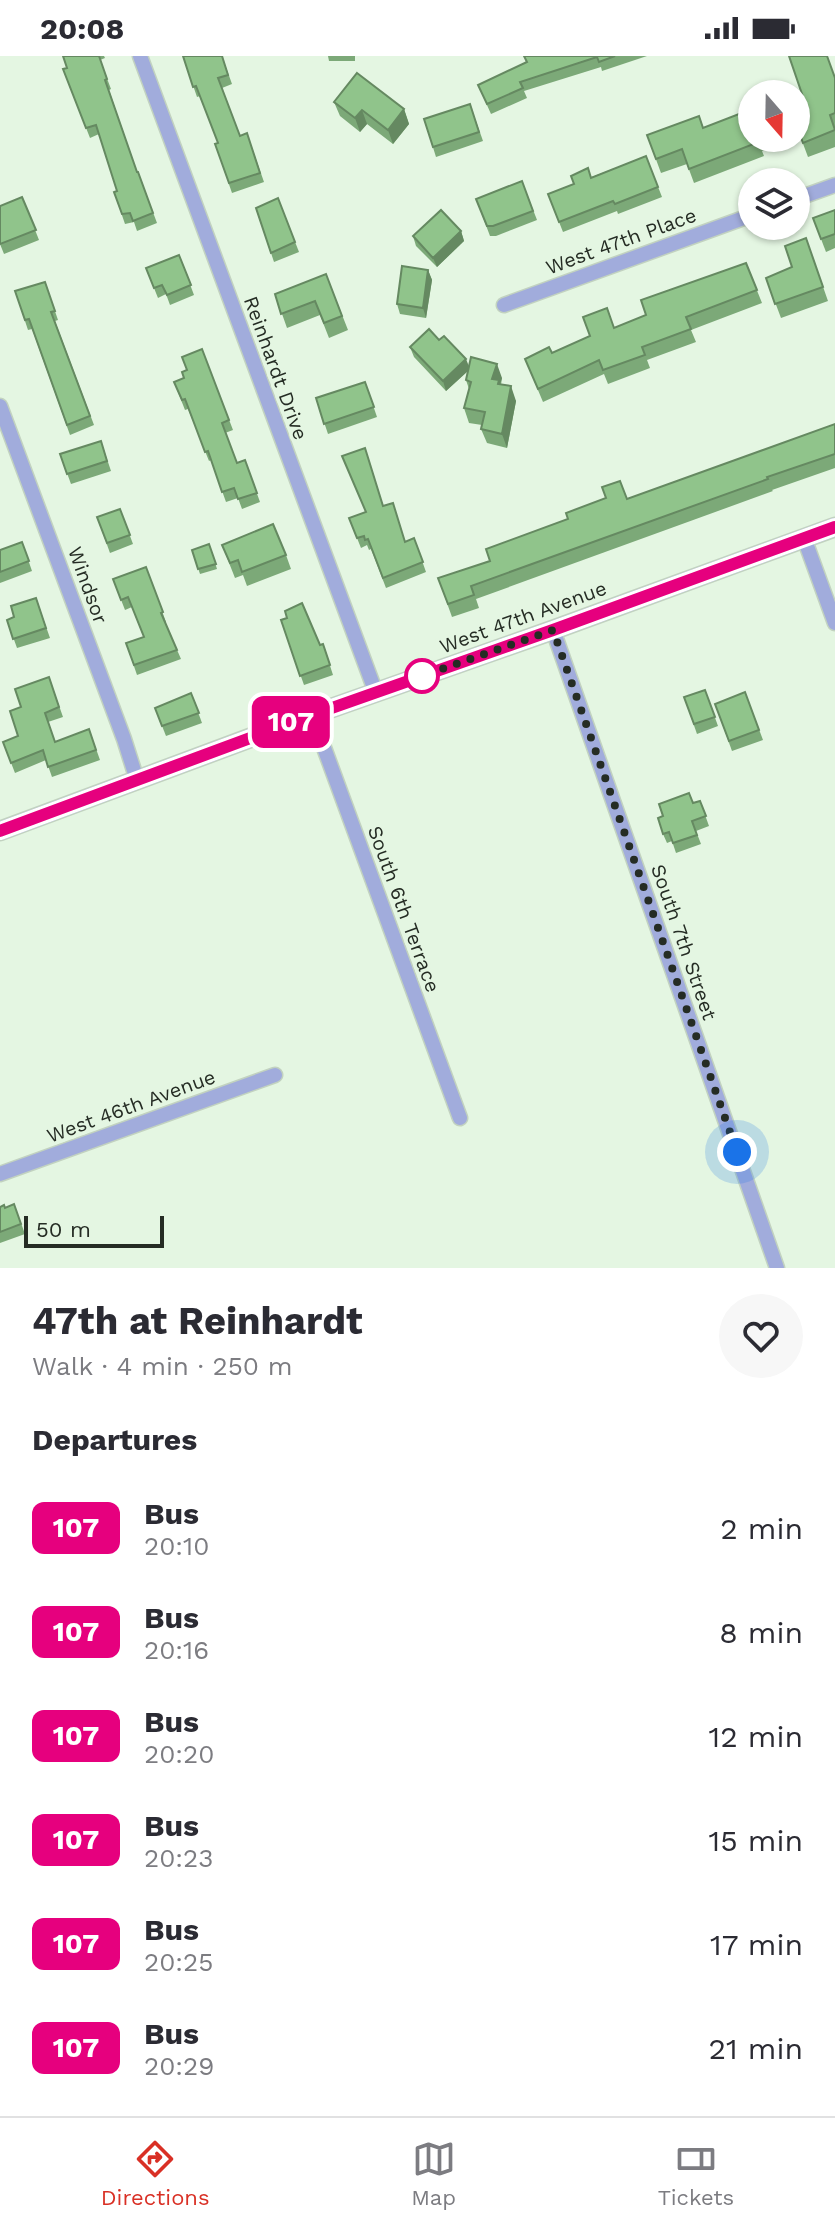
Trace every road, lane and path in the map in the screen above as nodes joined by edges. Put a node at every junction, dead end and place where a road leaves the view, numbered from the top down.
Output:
1 (140, 56) edge
2 (835, 185) edge
3 (810, 194) edge
4 (738, 220) edge
5 (504, 305) dead end
6 (0, 406) edge
7 (835, 527) edge
8 (804, 538) junction
9 (835, 623) edge
10 (553, 630) junction
11 (376, 693) junction
12 (312, 715) junction
13 (137, 780) junction
14 (0, 831) edge
15 (275, 1075) dead end
16 (460, 1118) dead end
17 (0, 1174) edge
18 (777, 1268) edge

1 - 11 street, Reinhardt Drive
2 - 3 street
4 - 5 street, West 47th Place
6 - 13 street, Windsor
7 - 8 street, West 47th Avenue
8 - 9 street
8 - 10 street, West 47th Avenue
10 - 11 street, West 47th Avenue
10 - 18 street, South 7th Street
11 - 12 street, West 47th Avenue
12 - 13 street, West 47th Avenue
12 - 16 street, South 6th Terrace
13 - 14 street, West 47th Avenue
15 - 17 street, West 46th Avenue

